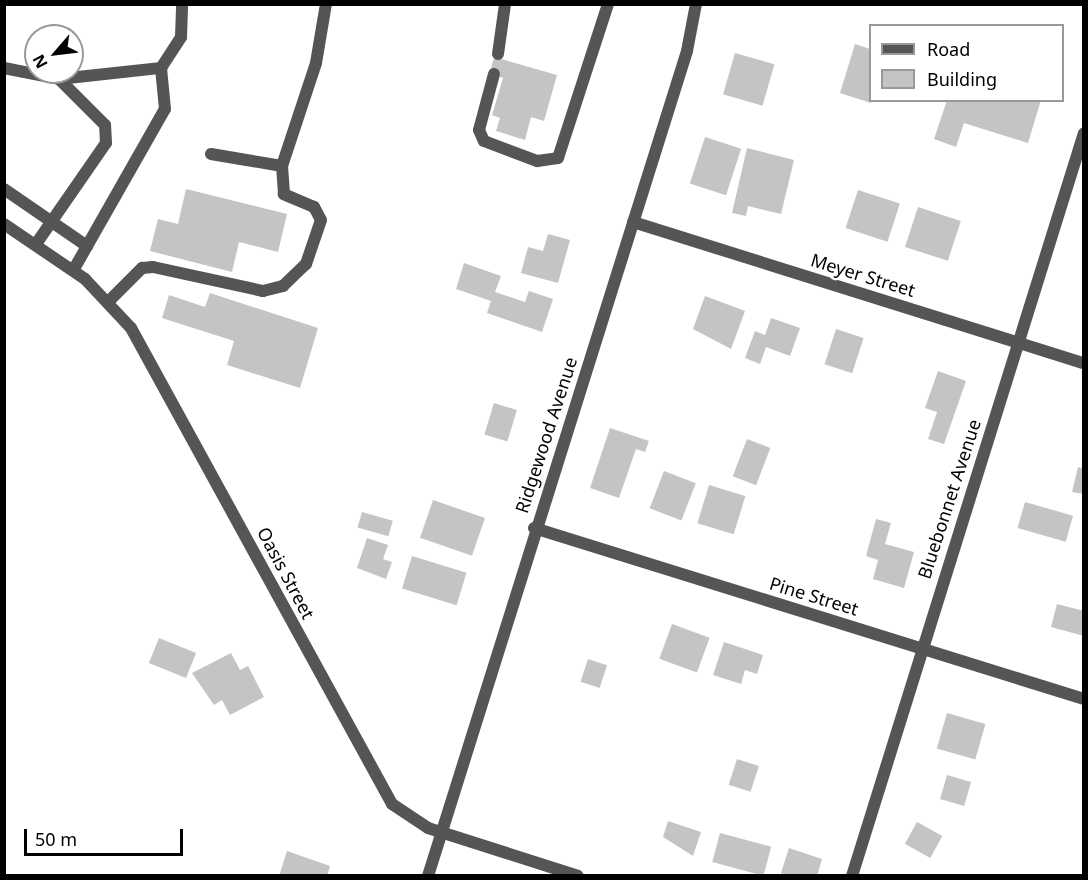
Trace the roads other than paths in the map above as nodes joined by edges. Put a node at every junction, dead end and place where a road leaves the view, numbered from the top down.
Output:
1 (182, 4) edge
2 (326, 4) edge
3 (505, 4) edge
4 (608, 4) edge
5 (696, 4) edge
6 (498, 54) dead end
7 (4, 68) edge
8 (161, 68) junction
9 (24, 72) edge
10 (494, 74) dead end
11 (84, 77) edge
12 (63, 84) edge
13 (1083, 133) edge
14 (211, 154) dead end
15 (282, 166) junction
16 (4, 189) edge
17 (51, 222) junction
18 (633, 222) junction
19 (4, 224) edge
20 (36, 244) junction
21 (87, 246) junction
22 (74, 269) junction
23 (109, 301) junction
24 (1018, 343) junction
25 (1083, 363) edge
26 (534, 528) junction
27 (920, 648) junction
28 (1083, 699) edge
29 (442, 833) junction
30 (428, 876) edge
31 (578, 876) edge
32 (852, 876) edge

1 - 8 street
2 - 15 street
3 - 6 street
4 - 10 street
5 - 18 street, Ridgewood Avenue
7 - 9 street
8 - 11 street
8 - 21 street
12 - 17 street
13 - 24 street, Bluebonnet Avenue
14 - 15 street
15 - 23 street
16 - 17 street
17 - 20 street
17 - 21 street
18 - 24 street, Meyer Street
18 - 26 street, Ridgewood Avenue
19 - 20 street, Oasis Street
20 - 22 street, Oasis Street
21 - 22 street
22 - 23 street, Oasis Street
23 - 29 street, Oasis Street
24 - 25 street, Meyer Street
24 - 27 street, Bluebonnet Avenue
26 - 27 street, Pine Street
26 - 29 street, Ridgewood Avenue
27 - 28 street, Pine Street
27 - 32 street, Bluebonnet Avenue
29 - 30 street, Ridgewood Avenue
29 - 31 street, Oasis Street

